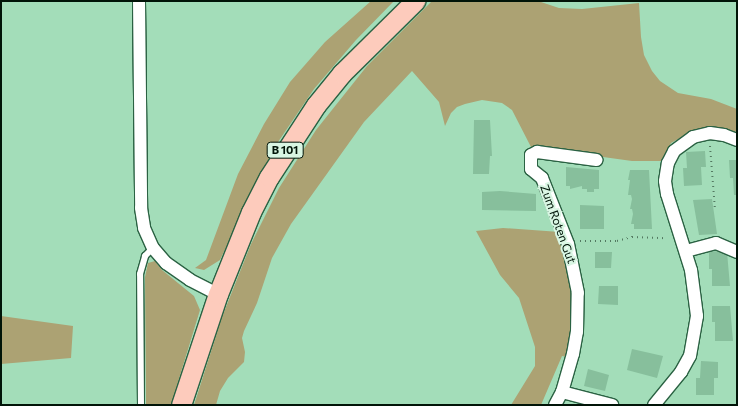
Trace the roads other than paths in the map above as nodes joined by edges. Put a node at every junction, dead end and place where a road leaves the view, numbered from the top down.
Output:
1 (139, 1) edge
2 (414, 1) edge
3 (737, 140) edge
4 (596, 160) dead end
5 (153, 248) junction
6 (686, 251) junction
7 (737, 252) edge
8 (218, 294) junction
9 (562, 392) junction
10 (141, 405) edge
11 (181, 405) edge
12 (556, 405) edge
13 (612, 405) edge
14 (654, 405) edge

1 - 5 street
2 - 8 main road, B 101
3 - 6 street
4 - 9 street, Zum Roten Gut
5 - 8 street
5 - 10 lane
6 - 7 street
6 - 14 street
8 - 11 main road, B 101
9 - 12 street
9 - 13 street

